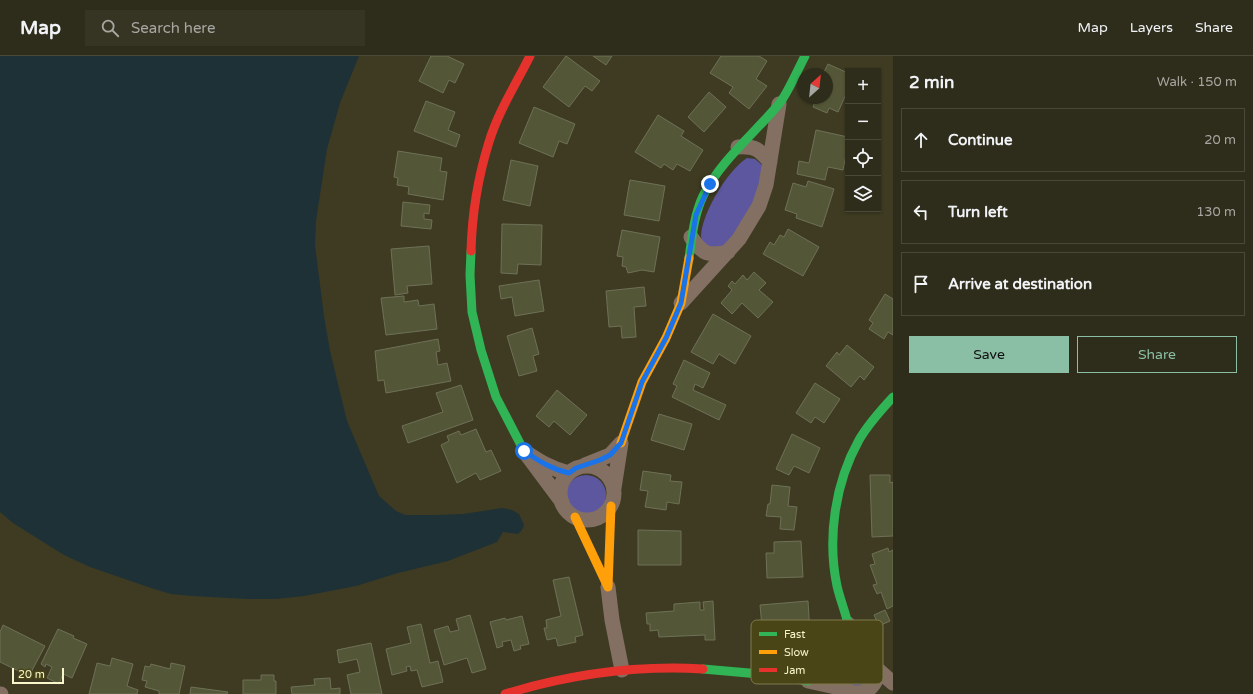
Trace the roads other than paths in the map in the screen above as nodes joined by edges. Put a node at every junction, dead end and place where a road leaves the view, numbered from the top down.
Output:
1 (530, 56) edge
2 (805, 56) edge
3 (780, 103) junction
4 (738, 147) junction
5 (770, 162) junction
6 (691, 238) junction
7 (728, 252) junction
8 (681, 303) junction
9 (893, 397) edge
10 (621, 443) junction
11 (524, 451) junction
12 (583, 466) junction
13 (569, 473) junction
14 (614, 488) junction
15 (562, 502) junction
16 (611, 506) junction
17 (575, 517) junction
18 (608, 587) junction
19 (847, 620) edge
20 (622, 670) junction
21 (751, 672) edge
22 (883, 674) edge
23 (893, 683) edge
24 (822, 684) edge
25 (840, 684) edge
26 (873, 684) edge
27 (845, 689) junction
28 (864, 693) edge
29 (505, 694) edge

1 - 11 street
2 - 3 street
3 - 4 street
3 - 5 street
4 - 5 street
4 - 6 street
5 - 7 street
6 - 7 street
6 - 8 street
7 - 8 street
8 - 10 street
9 - 19 street
10 - 12 street
10 - 14 street
11 - 13 street
11 - 15 street
12 - 13 street
12 - 14 street
13 - 15 street
14 - 16 street
15 - 17 street
16 - 17 street
16 - 18 street
17 - 18 street
18 - 20 street
20 - 21 street
20 - 29 street
22 - 23 street
24 - 27 street
25 - 27 street
26 - 28 street
27 - 28 street

